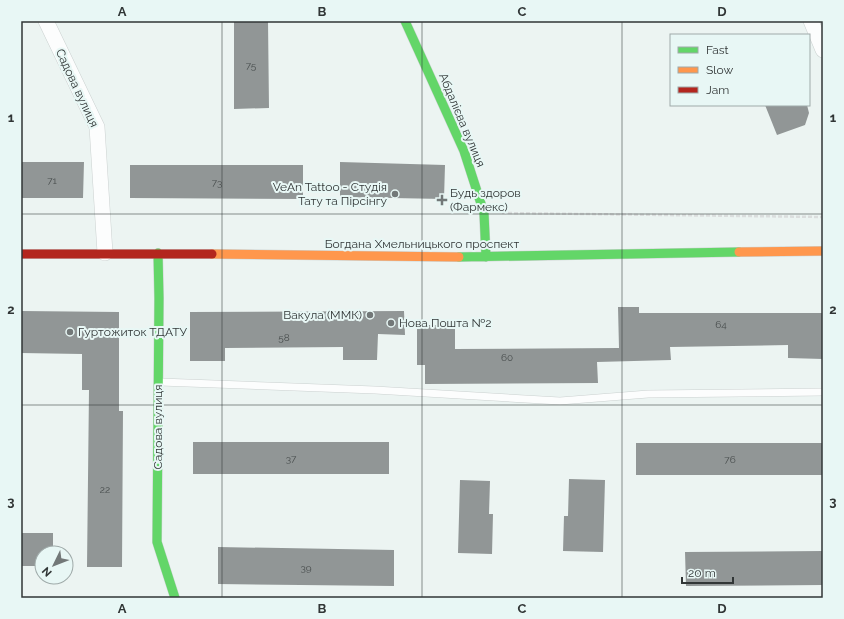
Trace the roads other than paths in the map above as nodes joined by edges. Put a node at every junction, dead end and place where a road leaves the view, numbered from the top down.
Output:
1 (46, 21) edge
2 (405, 21) edge
3 (811, 21) edge
4 (823, 50) edge
5 (823, 251) edge
6 (105, 253) junction
7 (158, 253) junction
8 (21, 254) edge
9 (486, 257) junction
10 (158, 382) junction
11 (823, 392) edge
12 (175, 598) edge

1 - 6 street, Садова вулиця
2 - 9 main road, Абдалієва вулиця
3 - 4 street
5 - 9 main road, Богдана Хмельницького проспект
6 - 7 main road, Богдана Хмельницького проспект
6 - 8 main road, Богдана Хмельницького проспект
7 - 9 main road, Богдана Хмельницького проспект
7 - 10 main road, Садова вулиця
10 - 11 lane
10 - 12 main road, Садова вулиця

